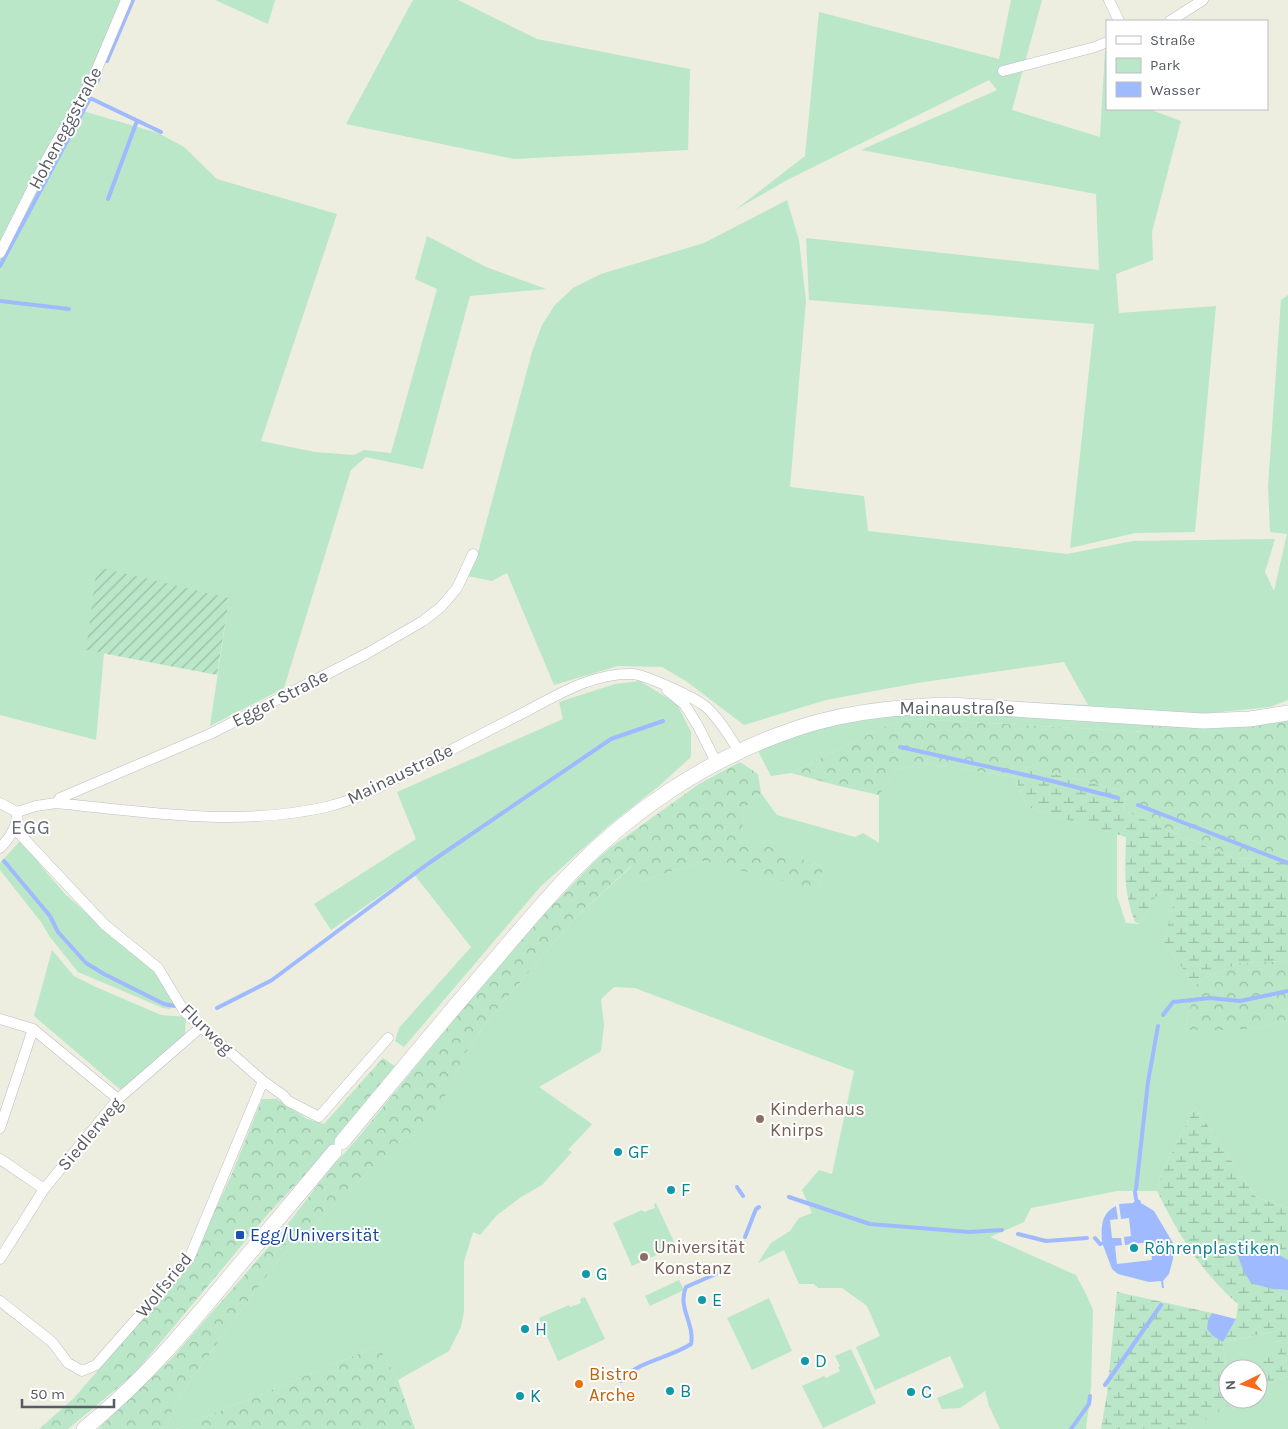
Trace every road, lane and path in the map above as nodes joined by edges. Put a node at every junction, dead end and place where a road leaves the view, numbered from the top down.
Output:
1 (126, 0) edge
2 (1109, 0) edge
3 (1203, 0) edge
4 (1119, 20) edge
5 (1172, 20) edge
6 (1106, 42) edge
7 (1003, 71) dead end
8 (0, 253) edge
9 (473, 554) dead end
10 (659, 683) junction
11 (1288, 712) edge
12 (739, 751) junction
13 (716, 762) junction
14 (0, 803) edge
15 (56, 803) junction
16 (17, 812) junction
17 (14, 828) junction
18 (0, 848) edge
19 (0, 1019) edge
20 (200, 1027) junction
21 (33, 1029) junction
22 (388, 1038) dead end
23 (263, 1081) junction
24 (118, 1099) junction
25 (0, 1128) edge
26 (0, 1159) edge
27 (44, 1189) junction
28 (0, 1259) edge
29 (0, 1301) edge
30 (84, 1429) edge

1 - 8 street, Hoheneggstraße
2 - 4 street
3 - 5 street
6 - 7 street
9 - 15 street, Egger Straße
10 - 12 street, Mainaustraße
10 - 13 street, Mainaustraße
10 - 15 street, Mainaustraße
11 - 12 main road, Mainaustraße
12 - 13 main road
13 - 30 main road
14 - 16 street
15 - 16 street, Mainaustraße
16 - 17 street
17 - 18 street
17 - 20 street, Flurweg
19 - 21 street
20 - 23 street, Flurweg
20 - 24 street, Siedlerweg
21 - 24 street
21 - 25 street
22 - 23 street, Flurweg
23 - 29 street, Wolfsried
24 - 27 street, Siedlerweg
26 - 27 street
27 - 28 street, Siedlerweg

